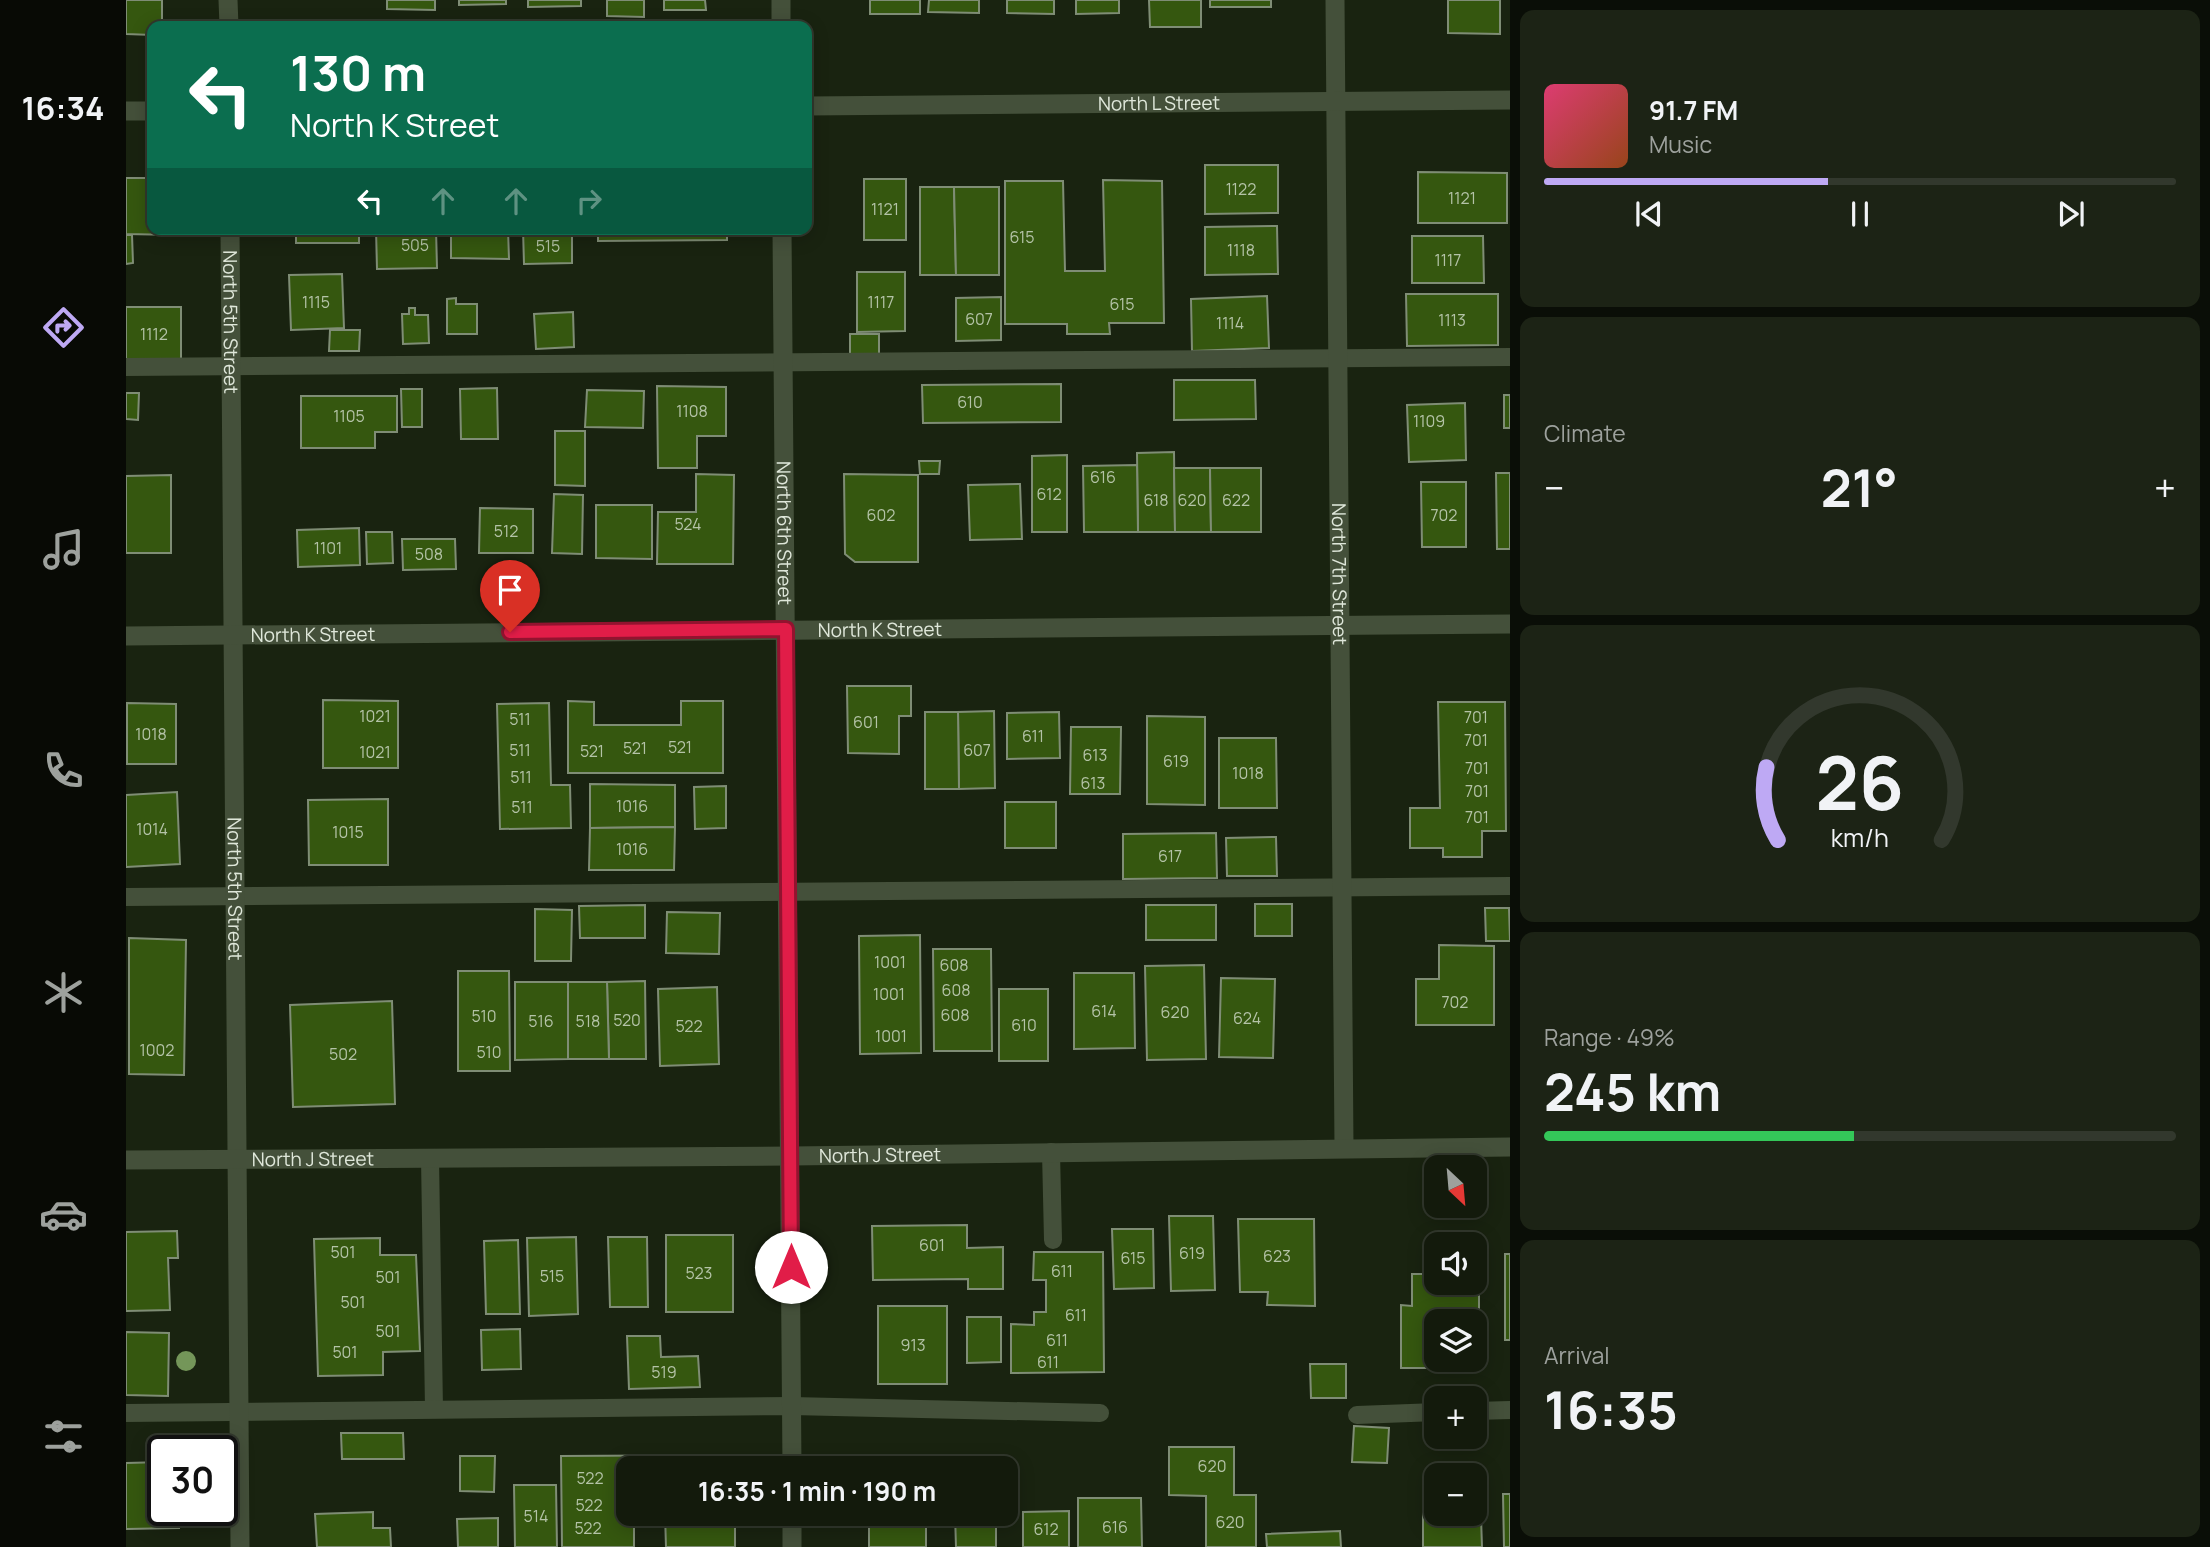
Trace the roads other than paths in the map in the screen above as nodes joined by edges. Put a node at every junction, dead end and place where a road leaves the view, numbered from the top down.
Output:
1 (228, 0) edge
2 (781, 0) edge
3 (1335, 0) edge
4 (229, 21) edge
5 (781, 21) edge
6 (1510, 100) edge
7 (1336, 101) junction
8 (812, 106) edge
9 (126, 111) edge
10 (147, 111) edge
11 (230, 235) edge
12 (782, 235) edge
13 (1510, 357) edge
14 (1338, 358) junction
15 (784, 362) junction
16 (231, 366) junction
17 (126, 367) edge
18 (1510, 624) edge
19 (1340, 625) junction
20 (786, 629) junction
21 (234, 635) junction
22 (126, 636) edge
23 (1510, 886) edge
24 (1342, 887) junction
25 (788, 891) junction
26 (235, 896) junction
27 (126, 897) edge
28 (1510, 1147) edge
29 (1344, 1148) junction
30 (1051, 1152) junction
31 (791, 1156) junction
32 (430, 1158) junction
33 (236, 1159) junction
34 (126, 1160) edge
35 (1053, 1240) dead end
36 (792, 1406) junction
37 (434, 1409) junction
38 (1510, 1410) edge
39 (239, 1411) junction
40 (1487, 1411) edge
41 (126, 1412) edge
42 (1424, 1412) edge
43 (1100, 1413) dead end
44 (1357, 1415) dead end
45 (792, 1456) edge
46 (792, 1526) edge
47 (240, 1547) edge
48 (792, 1547) edge

1 - 4 street
2 - 5 street
3 - 7 street, North 7th Street
6 - 7 street, North L Street
7 - 8 street, North L Street
7 - 14 street, North 7th Street
9 - 10 street
11 - 16 street, North 5th Street
12 - 15 street, North 6th Street
13 - 14 lane
14 - 15 lane
14 - 19 street, North 7th Street
15 - 16 lane
15 - 20 street, North 6th Street
16 - 17 lane
16 - 21 street, North 5th Street
18 - 19 street, North K Street
19 - 20 street, North K Street
19 - 24 street, North 7th Street
20 - 21 street, North K Street
20 - 25 street, North 6th Street
21 - 22 street, North K Street
21 - 26 street, North 5th Street
23 - 24 lane
24 - 25 lane
24 - 29 street, North 7th Street
25 - 26 lane
25 - 31 street, North 6th Street
26 - 27 lane
26 - 33 street, North 5th Street
28 - 29 street, North J Street
29 - 30 street, North J Street
30 - 31 street, North J Street
30 - 35 lane
31 - 32 street, North J Street
31 - 36 street, North 6th Street
32 - 33 street, North J Street
32 - 37 lane
33 - 34 street, North J Street
33 - 39 street, North 5th Street
36 - 37 lane
36 - 43 lane
36 - 45 street, North 6th Street
37 - 39 lane
38 - 40 lane
39 - 41 lane
39 - 47 street, North 5th Street
42 - 44 lane
46 - 48 street

